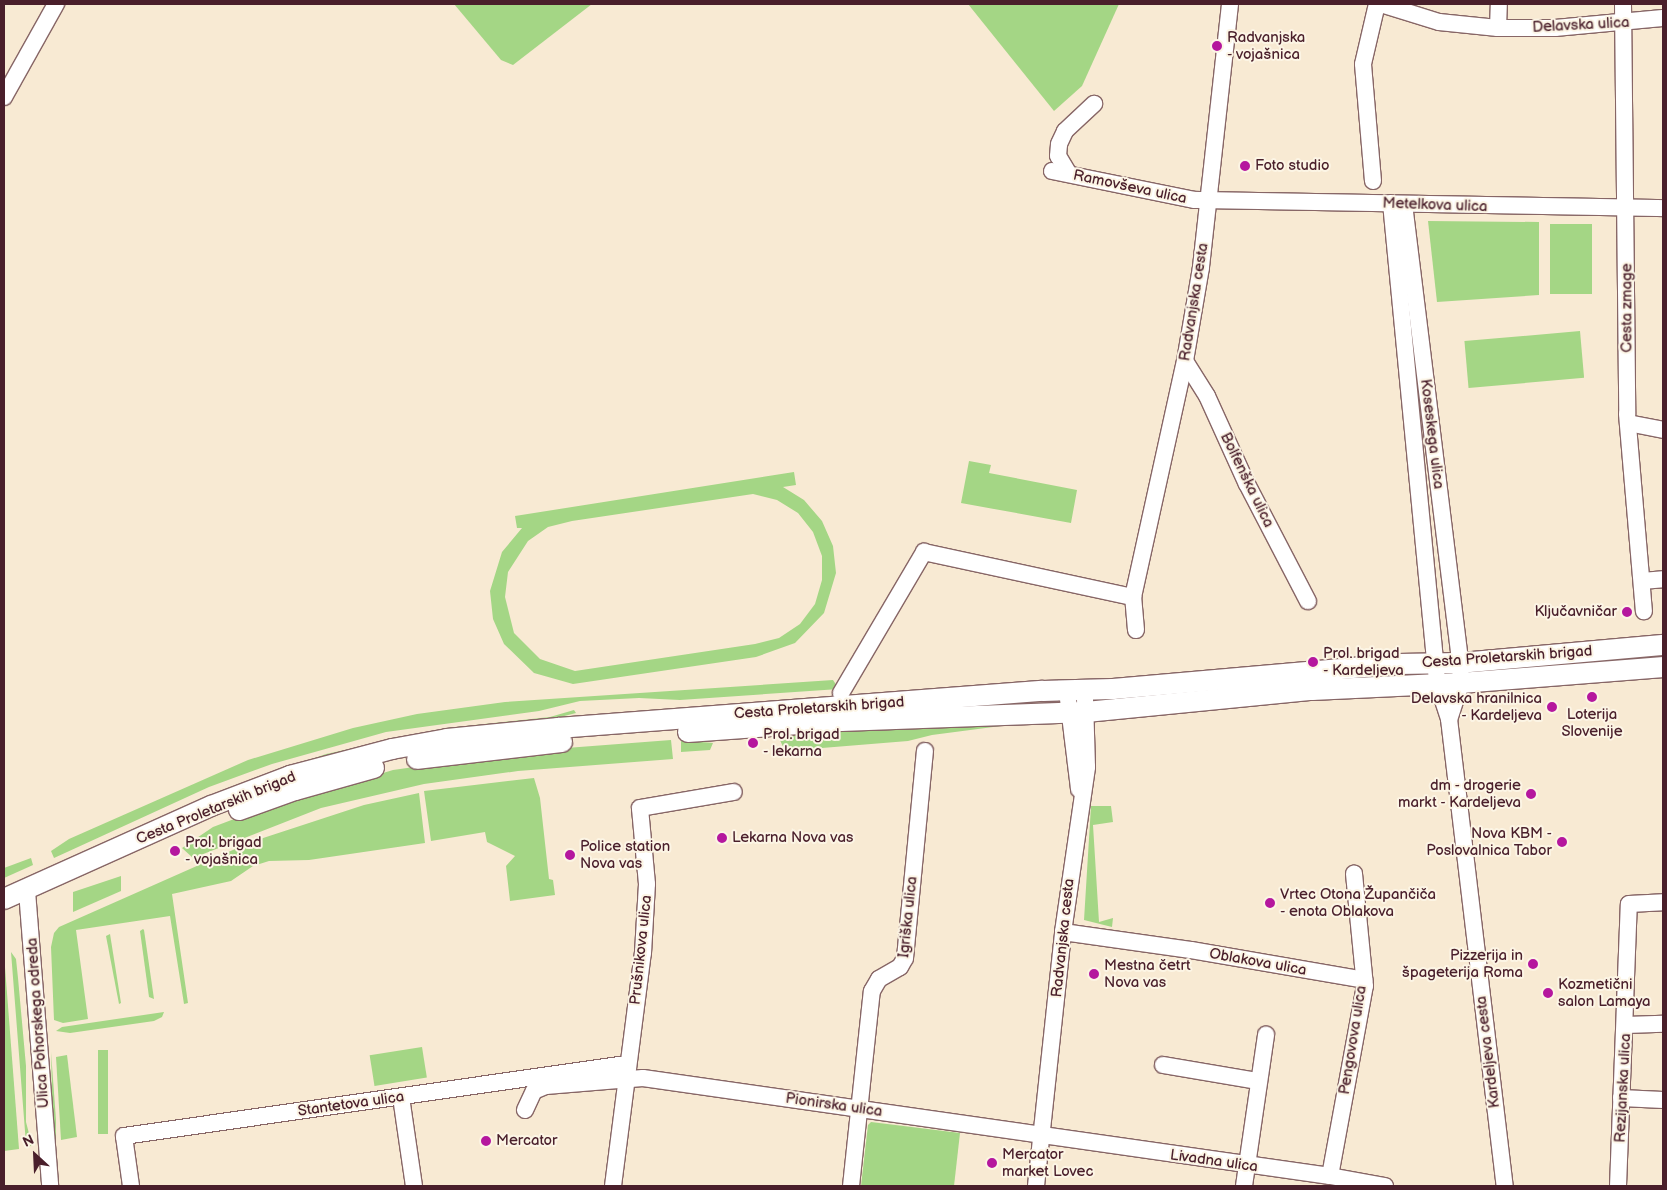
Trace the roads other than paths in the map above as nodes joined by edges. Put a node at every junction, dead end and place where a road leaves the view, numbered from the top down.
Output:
1 (56, 4) edge
2 (1230, 4) edge
3 (1377, 4) edge
4 (1381, 4) edge
5 (1499, 4) edge
6 (1623, 4) edge
7 (1663, 18) edge
8 (1625, 23) junction
9 (1498, 28) junction
10 (4, 97) edge
11 (1094, 104) dead end
12 (1052, 171) dead end
13 (1069, 174) junction
14 (1373, 181) dead end
15 (1207, 200) junction
16 (1398, 204) junction
17 (1626, 208) junction
18 (1663, 208) edge
19 (1185, 361) junction
20 (1628, 423) junction
21 (1663, 430) edge
22 (1663, 579) edge
23 (1642, 581) junction
24 (1133, 597) junction
25 (1308, 601) dead end
26 (1644, 611) dead end
27 (1136, 630) dead end
28 (1663, 645) edge
29 (1434, 662) junction
30 (1460, 663) junction
31 (1663, 667) edge
32 (1436, 682) junction
33 (1461, 683) junction
34 (1076, 691) junction
35 (841, 692) dead end
36 (1077, 712) junction
37 (1449, 719) junction
38 (925, 751) dead end
39 (734, 792) dead end
40 (1354, 874) dead end
41 (28, 897) junction
42 (4, 900) edge
43 (1663, 902) edge
44 (4, 913) edge
45 (1063, 932) junction
46 (1364, 980) junction
47 (1663, 1024) edge
48 (1626, 1025) junction
49 (1266, 1035) dead end
50 (1163, 1065) dead end
51 (626, 1071) junction
52 (1258, 1081) junction
53 (401, 1097) junction
54 (1621, 1098) junction
55 (1663, 1100) edge
56 (858, 1108) junction
57 (525, 1110) dead end
58 (1042, 1134) junction
59 (1247, 1166) junction
60 (1330, 1176) junction
61 (1506, 1183) edge
62 (50, 1186) edge
63 (131, 1186) edge
64 (414, 1186) edge
65 (613, 1186) edge
66 (851, 1186) edge
67 (1036, 1186) edge
68 (1244, 1186) edge
69 (1385, 1186) edge
70 (1618, 1186) edge

1 - 10 street
2 - 15 street, Radvanjska cesta
3 - 14 street
4 - 9 street, Delavska ulica
5 - 9 street
6 - 8 street, Cesta zmage
7 - 8 street, Delavska ulica
8 - 9 street, Delavska ulica
8 - 17 street, Cesta zmage
11 - 13 street
12 - 13 street, Ramovševa ulica
13 - 15 street, Ramovševa ulica
15 - 16 street, Metelkova ulica
15 - 19 street, Radvanjska cesta
16 - 17 street, Metelkova ulica
16 - 29 street, Koseskega ulica
16 - 30 street, Koseskega ulica
17 - 18 street, Metelkova ulica
17 - 20 street, Cesta zmage
19 - 24 street, Radvanjska cesta
19 - 25 street, Bolfenška ulica
20 - 21 street
20 - 23 street, Cesta zmage
22 - 23 street
23 - 26 street, Cesta zmage
24 - 27 street, Radvanjska cesta
24 - 35 street
28 - 30 main road, Cesta Proletarskih brigad
29 - 30 main road, Cesta Proletarskih brigad
29 - 32 street, Koseskega ulica
29 - 34 main road, Cesta Proletarskih brigad
30 - 33 street, Koseskega ulica
31 - 33 main road, Cesta Proletarskih brigad
32 - 33 main road, Cesta Proletarskih brigad
32 - 36 main road, Cesta Proletarskih brigad
32 - 37 street, Koseskega ulica
33 - 37 street
34 - 36 street, Radvanjska cesta
34 - 41 main road, Cesta Proletarskih brigad
36 - 41 main road, Cesta Proletarskih brigad
36 - 45 street, Radvanjska cesta
37 - 61 street, Kardeljeva cesta
38 - 56 street, Igriška ulica
39 - 51 street, Prušnikova ulica
40 - 46 street, Pengovova ulica
41 - 42 main road, Cesta Proletarskih brigad
41 - 44 main road, Cesta Proletarskih brigad
41 - 62 street, Ulica Pohorskega odreda
43 - 48 street, Rezijanska ulica
45 - 46 street, Oblakova ulica
45 - 58 street, Radvanjska cesta
46 - 60 street, Pengovova ulica
47 - 48 street
48 - 54 street, Rezijanska ulica
49 - 52 street
50 - 52 street
51 - 53 street, Stantetova ulica
51 - 56 street, Pionirska ulica
51 - 57 street
51 - 65 street, Prušnikova ulica
52 - 59 street
53 - 63 street, Stantetova ulica
53 - 64 street
54 - 55 street
54 - 70 street, Rezijanska ulica
56 - 58 street, Pionirska ulica
56 - 66 street, Igriška ulica
58 - 59 street, Livadna ulica
58 - 67 street, Radvanjska cesta
59 - 60 street, Livadna ulica
59 - 68 street
60 - 69 street, Livadna ulica

